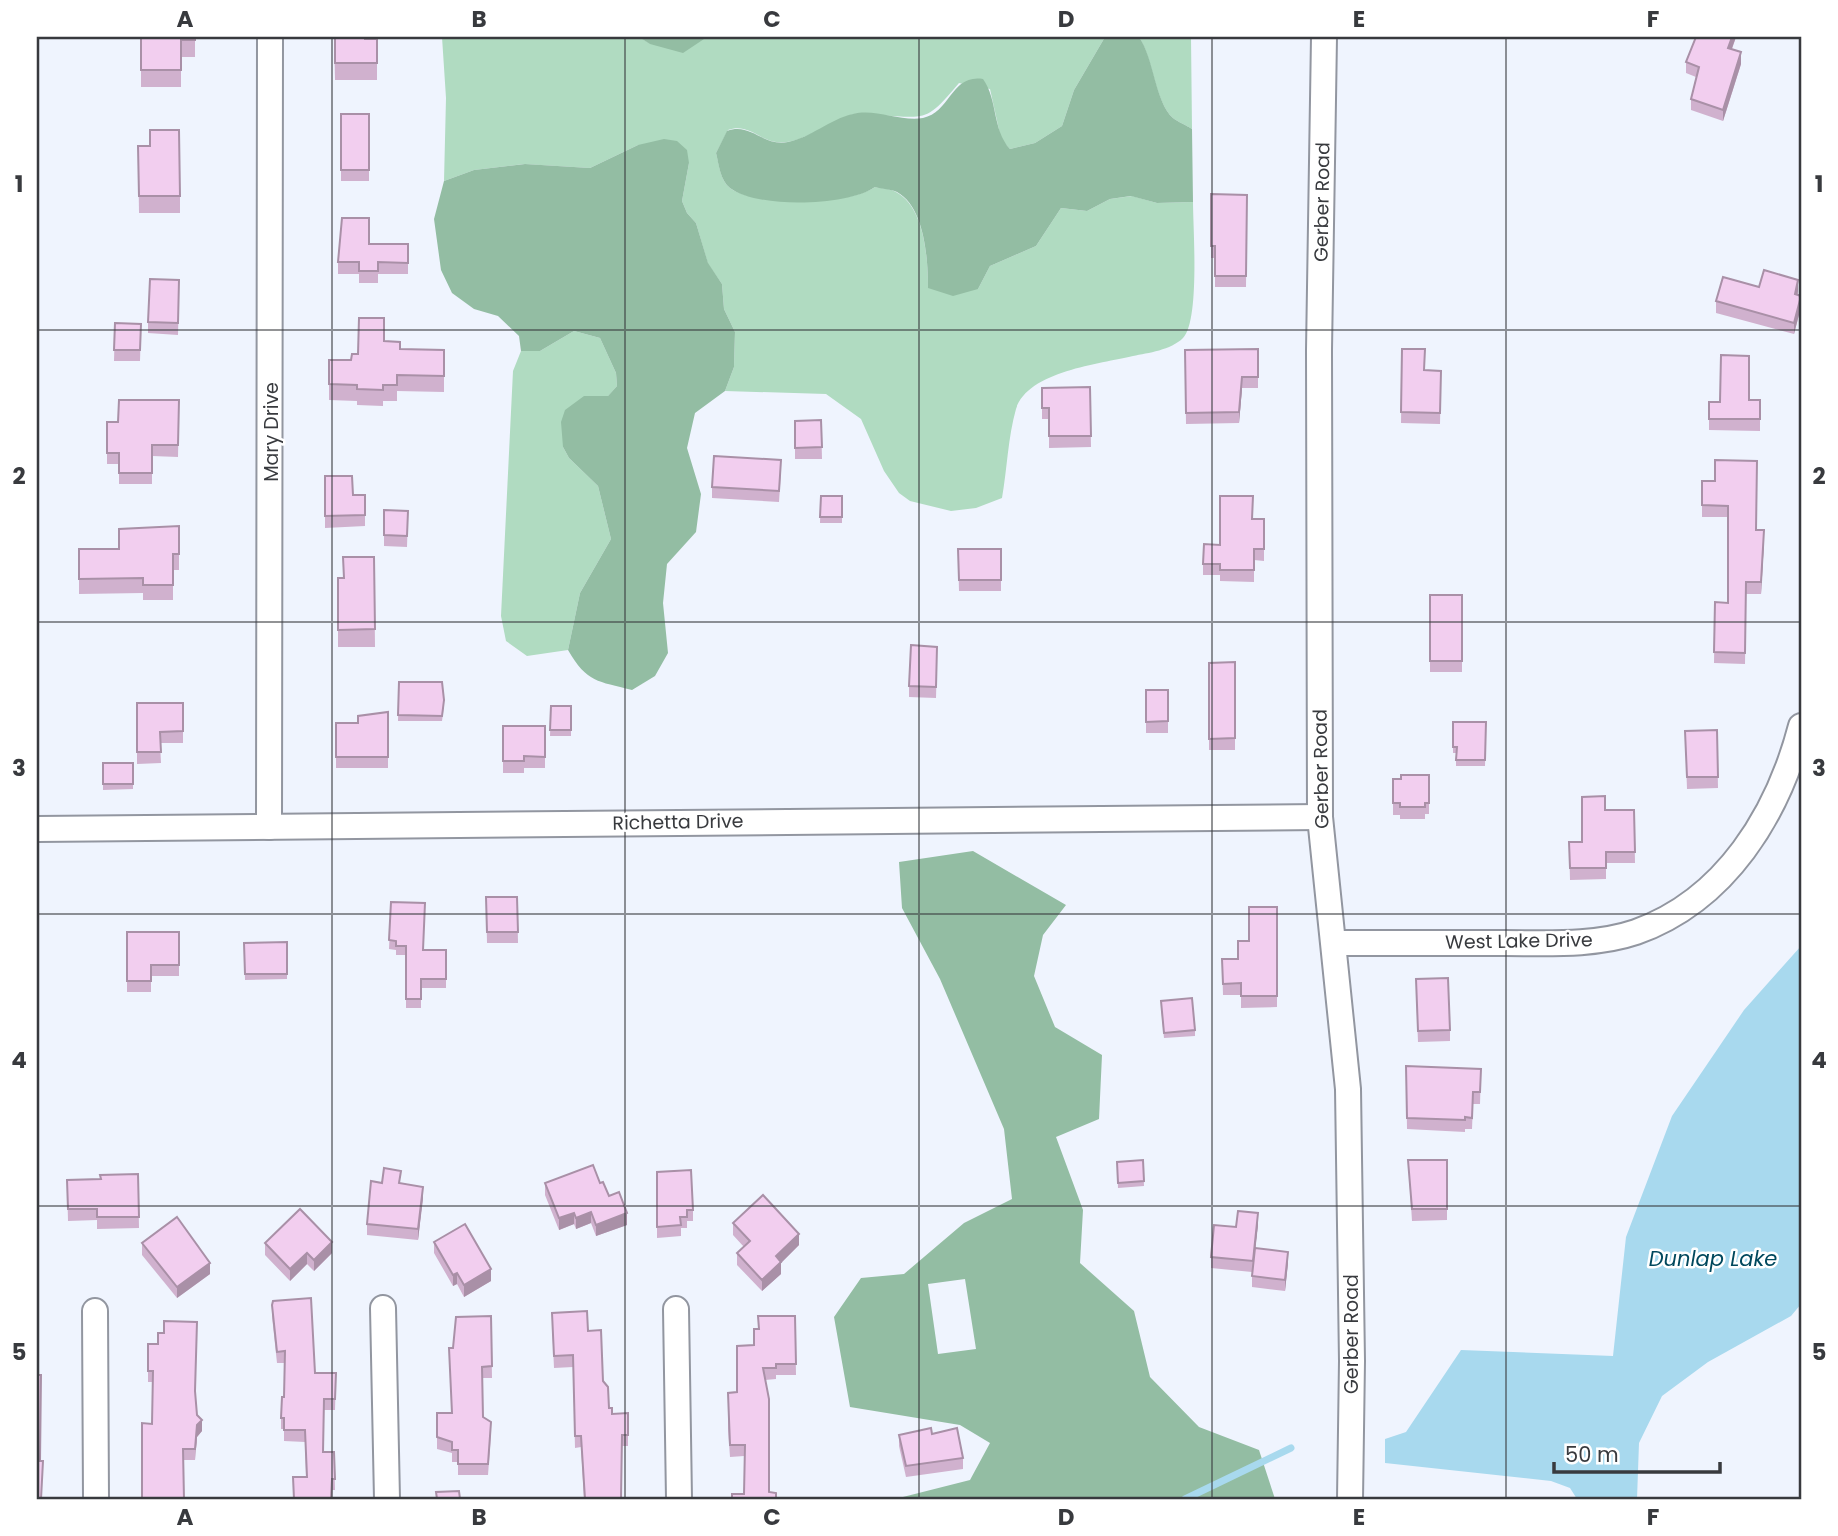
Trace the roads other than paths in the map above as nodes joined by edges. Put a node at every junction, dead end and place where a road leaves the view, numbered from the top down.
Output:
1 (270, 37) edge
2 (1324, 37) edge
3 (1801, 726) edge
4 (1320, 817) junction
5 (269, 827) junction
6 (37, 829) edge
7 (1335, 943) junction
8 (383, 1308) dead end
9 (676, 1309) dead end
10 (95, 1311) dead end
11 (96, 1499) edge
12 (387, 1499) edge
13 (679, 1499) edge
14 (1350, 1499) edge

1 - 5 street, Mary Drive
2 - 4 street, Gerber Road
3 - 7 street, West Lake Drive
4 - 5 street, Richetta Drive
4 - 7 street, Gerber Road
5 - 6 street, Richetta Drive
7 - 14 street, Gerber Road
8 - 12 street
9 - 13 street
10 - 11 street

